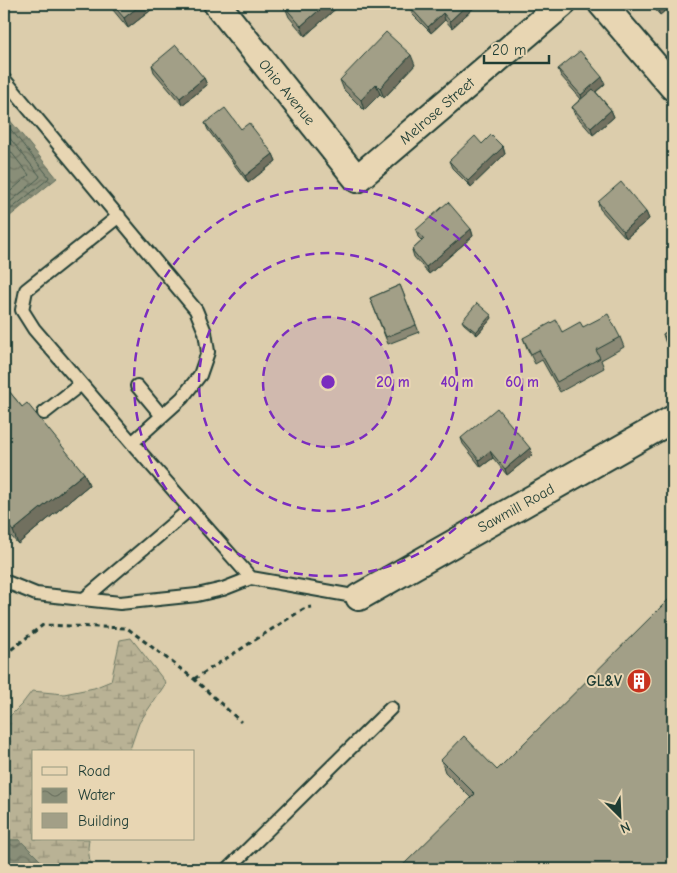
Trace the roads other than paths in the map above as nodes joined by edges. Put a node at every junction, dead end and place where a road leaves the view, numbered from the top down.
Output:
1 (217, 4) edge
2 (562, 4) edge
3 (602, 4) edge
4 (4, 79) edge
5 (673, 87) edge
6 (358, 179) joint
7 (118, 216) junction
8 (81, 384) junction
9 (137, 386) dead end
10 (44, 413) dead end
11 (162, 416) junction
12 (673, 419) edge
13 (132, 444) junction
14 (190, 509) junction
15 (252, 578) junction
16 (4, 581) edge
17 (359, 597) joint
18 (84, 599) junction
19 (391, 708) dead end
20 (228, 869) edge

1 - 6 street, Ohio Avenue
2 - 6 street, Melrose Street
3 - 5 street
4 - 7 lane
7 - 8 lane
7 - 11 lane
8 - 10 lane
8 - 13 lane
9 - 11 lane
11 - 13 lane
12 - 17 street, Sawmill Road
13 - 14 lane
14 - 15 lane
14 - 18 lane
15 - 17 lane
15 - 18 lane
16 - 18 lane
19 - 20 lane

